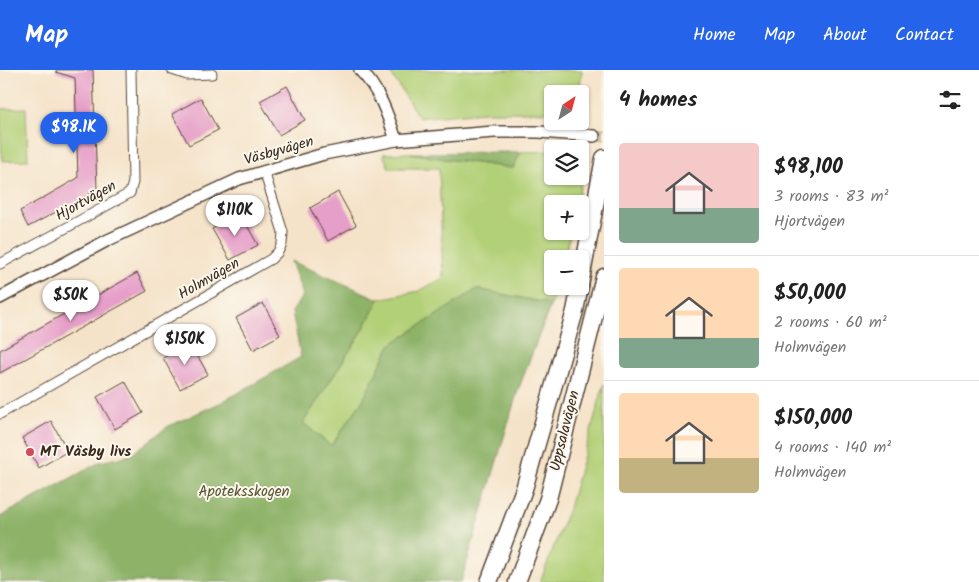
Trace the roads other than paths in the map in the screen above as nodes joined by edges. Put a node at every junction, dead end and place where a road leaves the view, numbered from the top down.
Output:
1 (131, 70) edge
2 (172, 70) edge
3 (360, 70) edge
4 (212, 74) dead end
5 (594, 136) tunnel mouth
6 (396, 140) junction
7 (604, 158) edge
8 (264, 171) junction
9 (587, 250) edge
10 (0, 264) edge
11 (604, 277) edge
12 (578, 295) edge
13 (0, 298) edge
14 (0, 414) edge
15 (489, 582) edge
16 (517, 582) edge

1 - 10 street, Hjortvägen
2 - 4 street
3 - 6 street
5 - 6 street, Väsbyvägen
6 - 8 street, Väsbyvägen
7 - 9 highway, Uppsalavägen
8 - 13 street, Väsbyvägen
8 - 14 street, Holmvägen
11 - 16 highway, Uppsalavägen
12 - 15 highway, Uppsalavägen

